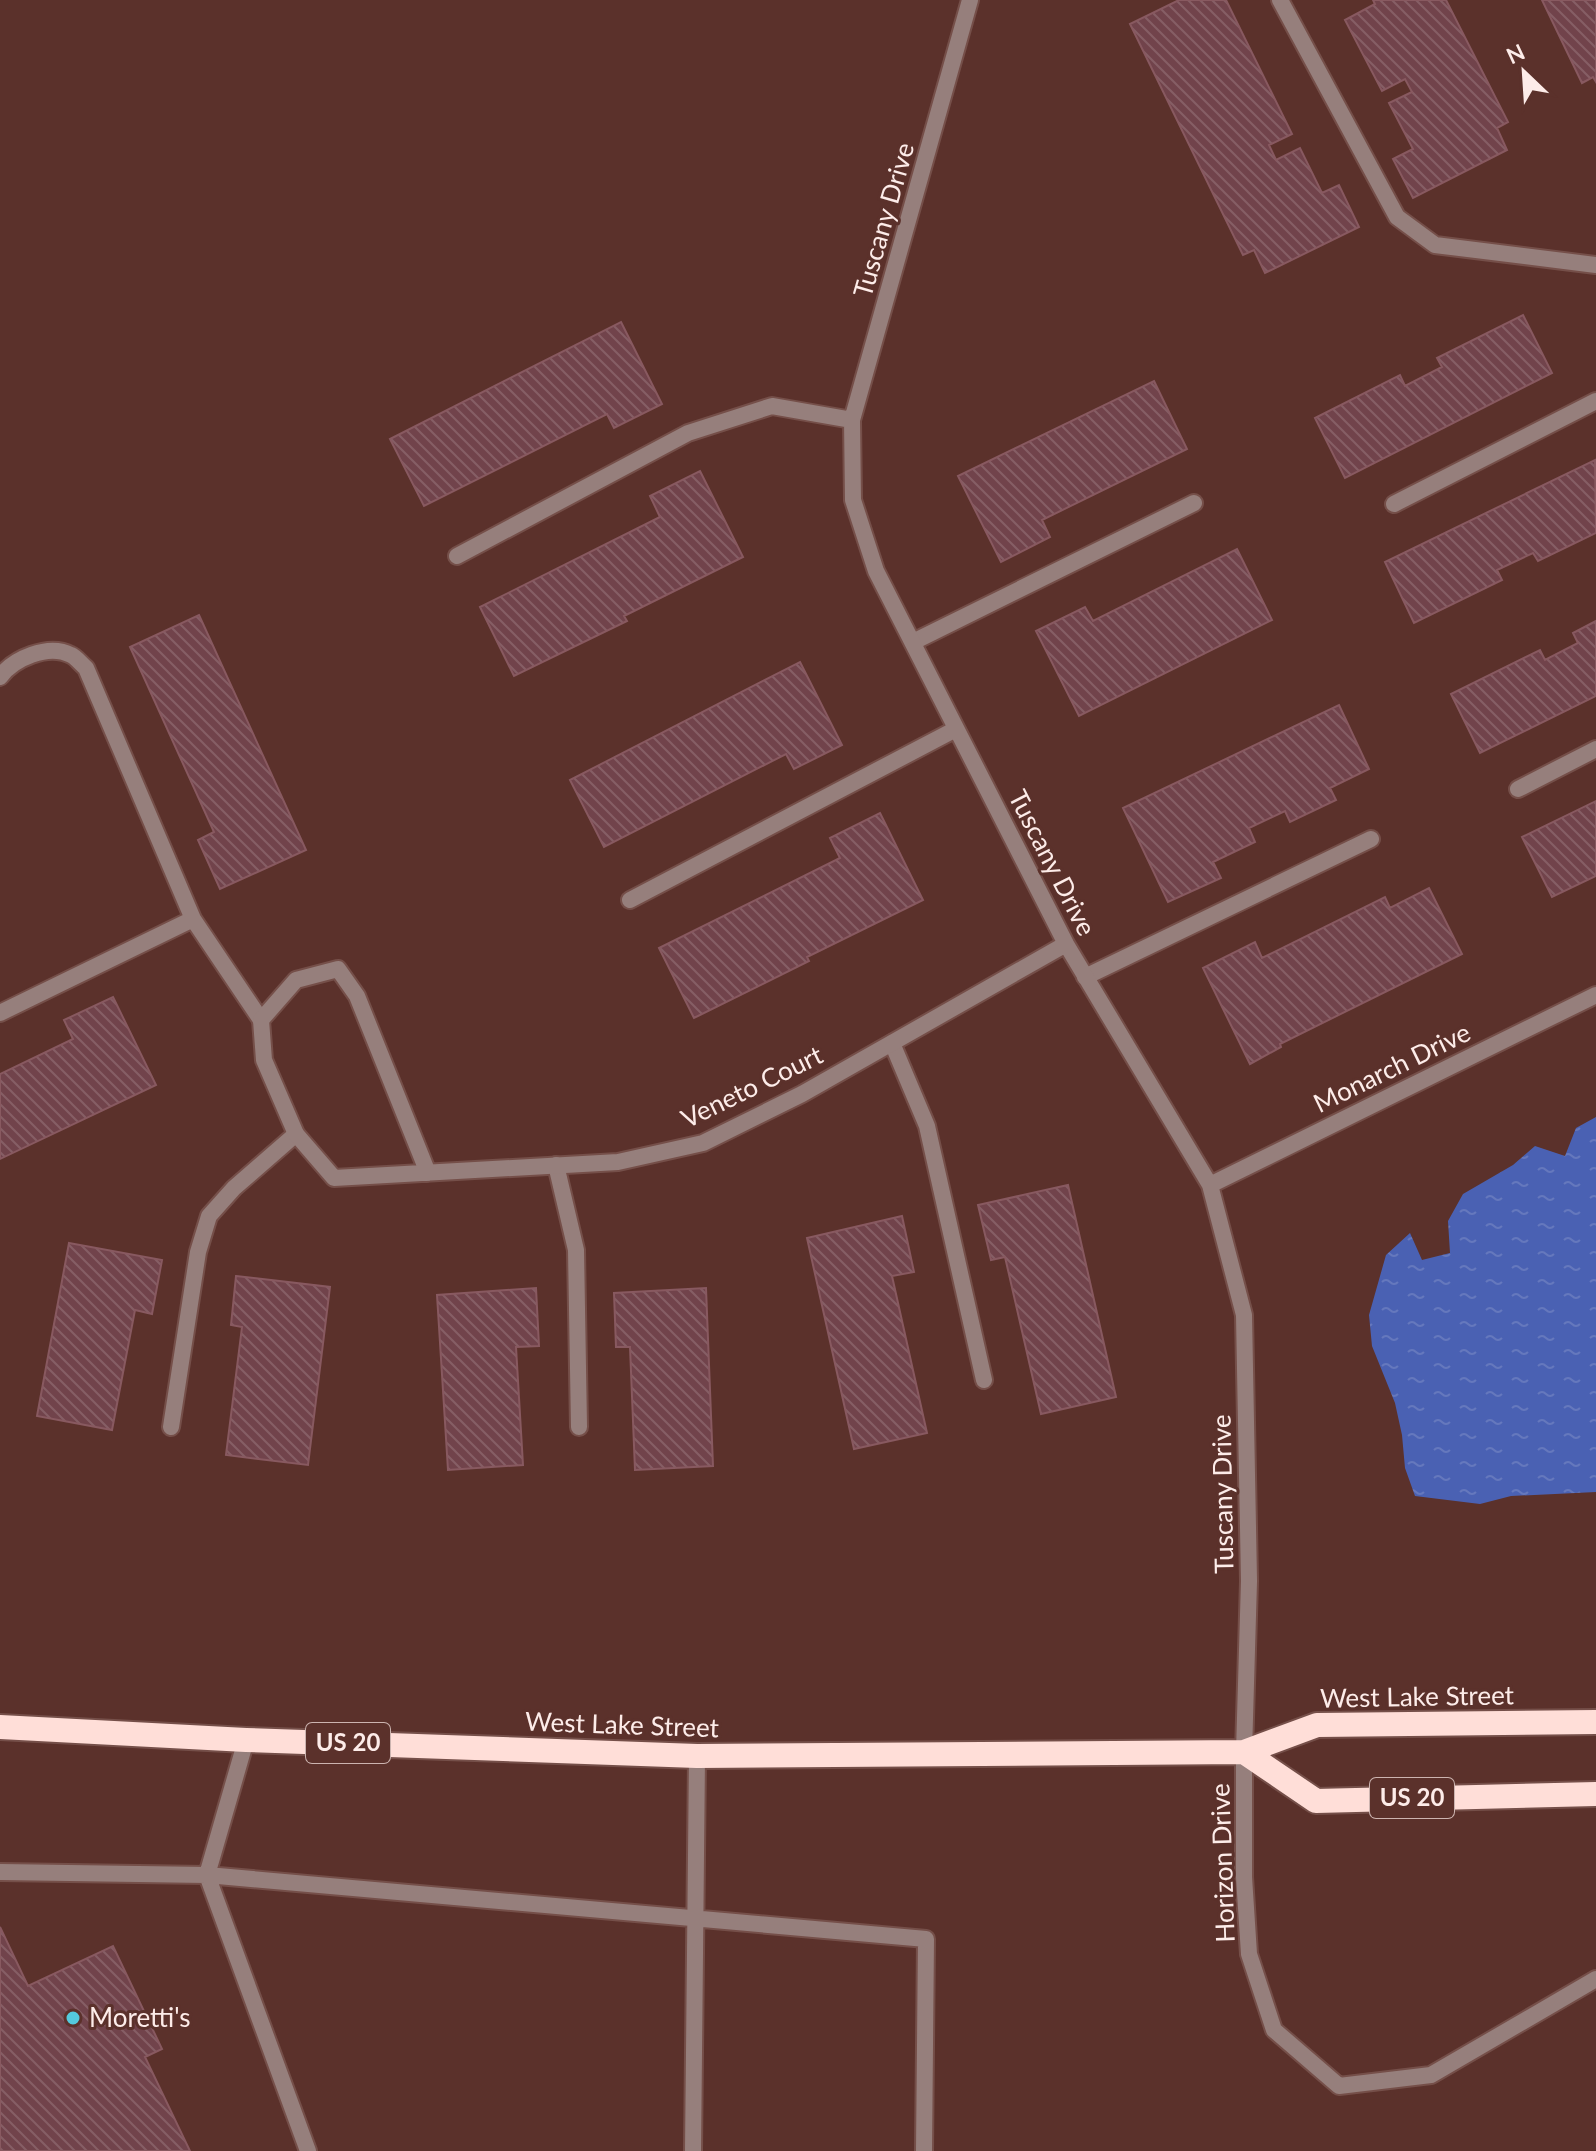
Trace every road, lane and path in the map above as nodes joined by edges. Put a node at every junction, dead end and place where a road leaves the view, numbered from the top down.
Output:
1 (970, 0) edge
2 (1280, 0) edge
3 (1596, 265) edge
4 (1596, 401) edge
5 (852, 420) junction
6 (1194, 503) dead end
7 (1394, 504) dead end
8 (457, 556) dead end
9 (913, 642) junction
10 (0, 677) edge
11 (956, 729) junction
12 (1596, 749) edge
13 (1518, 789) dead end
14 (1371, 839) dead end
15 (630, 900) dead end
16 (193, 919) junction
17 (1066, 944) junction
18 (1085, 977) junction
19 (1596, 995) edge
20 (0, 1013) edge
21 (261, 1020) junction
22 (892, 1043) junction
23 (296, 1134) junction
24 (556, 1165) junction
25 (428, 1173) junction
26 (1210, 1185) junction
27 (984, 1380) dead end
28 (171, 1427) dead end
29 (579, 1427) dead end
30 (1596, 1722) edge
31 (0, 1727) edge
32 (246, 1740) junction
33 (1244, 1752) junction
34 (697, 1756) junction
35 (1596, 1794) edge
36 (0, 1872) edge
37 (207, 1875) junction
38 (696, 1920) junction
39 (1596, 1979) edge
40 (308, 2151) edge
41 (693, 2151) edge
42 (924, 2151) edge

1 - 5 street, Tuscany Drive
2 - 3 street
4 - 7 street
5 - 8 street
5 - 9 street, Tuscany Drive
6 - 9 street
9 - 11 street, Tuscany Drive
10 - 16 street
11 - 15 street
11 - 17 street, Tuscany Drive
12 - 13 street
14 - 18 street
16 - 20 street
16 - 21 street
17 - 18 street, Tuscany Drive
17 - 22 street, Veneto Court
18 - 26 street, Tuscany Drive
19 - 26 street, Monarch Drive
21 - 23 street, Veneto Court
21 - 25 street
22 - 24 street, Veneto Court
22 - 27 street
23 - 25 street, Veneto Court
23 - 28 street
24 - 25 street, Veneto Court
24 - 29 street
26 - 33 street, Tuscany Drive
30 - 33 highway, West Lake Street / US 20
31 - 32 highway, West Lake Street / US 20
32 - 34 highway, West Lake Street / US 20
32 - 37 street
33 - 34 highway, West Lake Street / US 20
33 - 35 highway, US 20
33 - 39 street, Horizon Drive
34 - 38 street
36 - 37 street
37 - 38 street
37 - 40 street
38 - 41 street
38 - 42 street

